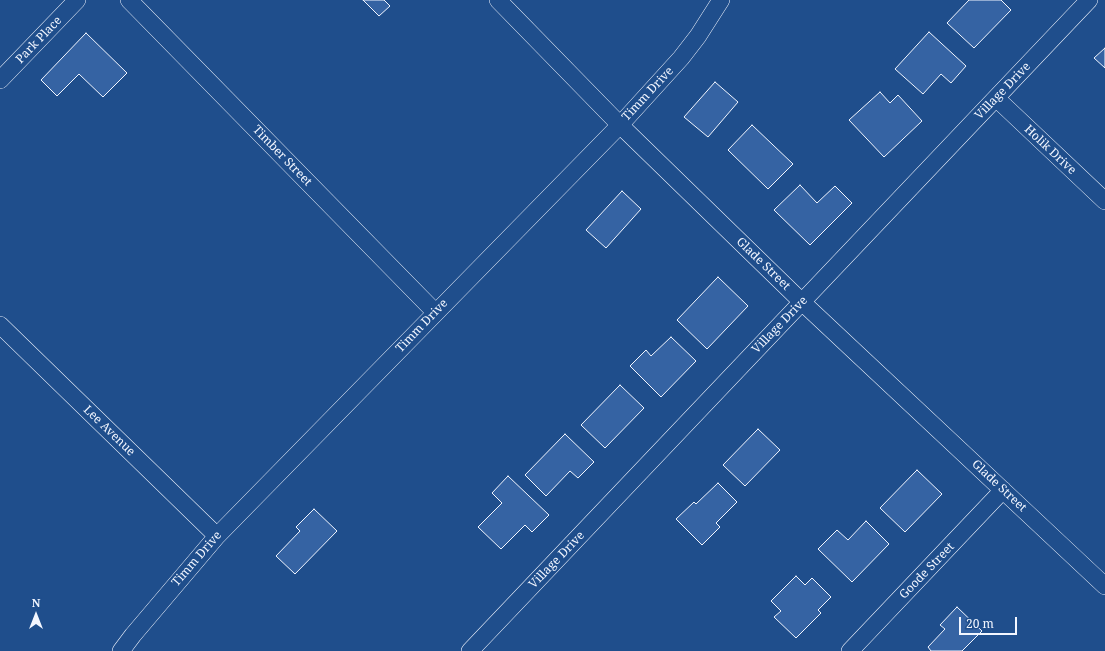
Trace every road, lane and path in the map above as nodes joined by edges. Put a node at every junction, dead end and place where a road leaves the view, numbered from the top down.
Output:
1 (77, 0) edge
2 (129, 0) edge
3 (498, 0) edge
4 (721, 0) edge
5 (1089, 0) edge
6 (0, 80) edge
7 (996, 98) junction
8 (620, 125) junction
9 (1105, 201) edge
10 (802, 302) junction
11 (435, 312) junction
12 (0, 325) edge
13 (1003, 490) junction
14 (217, 536) junction
15 (1105, 586) edge
16 (121, 651) edge
17 (470, 651) edge
18 (850, 651) edge

1 - 6 street, Park Place
2 - 11 street, Timber Street
3 - 8 street, Glade Street
4 - 8 street, Timm Drive
5 - 7 street, Village Drive
7 - 9 street, Holik Drive
7 - 10 street, Village Drive
8 - 10 street, Glade Street
8 - 11 street, Timm Drive
10 - 13 street, Glade Street
10 - 17 street, Village Drive
11 - 14 street, Timm Drive
12 - 14 street, Lee Avenue
13 - 15 street, Glade Street
13 - 18 street, Goode Street
14 - 16 street, Timm Drive

